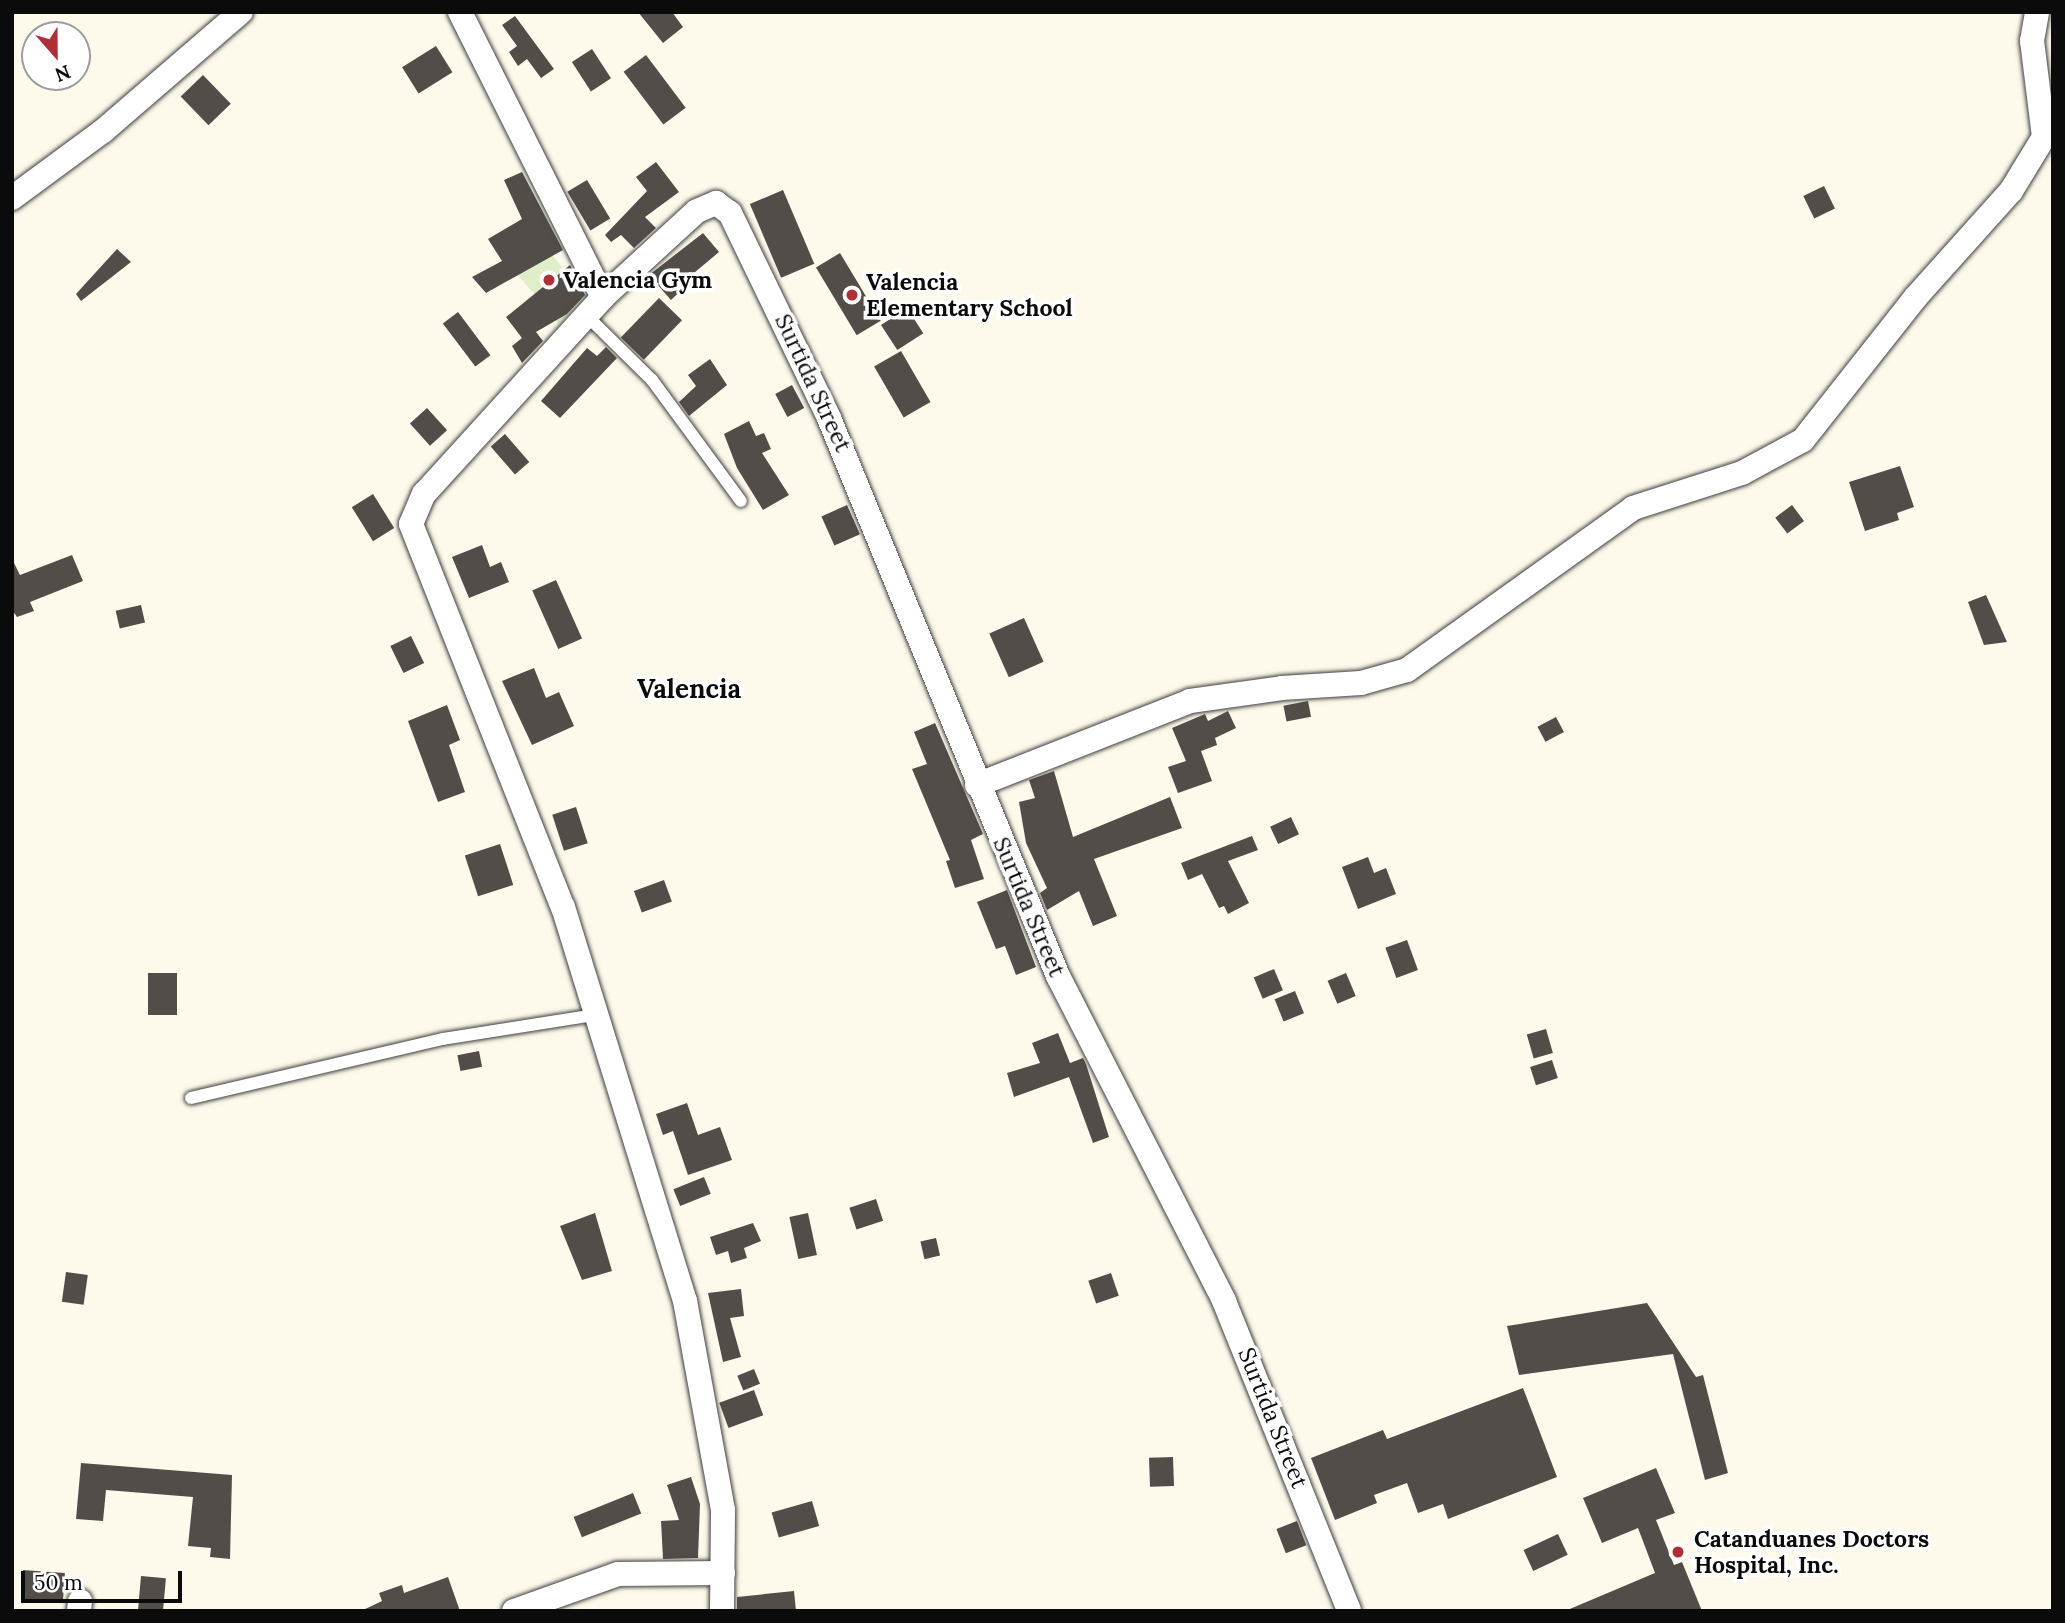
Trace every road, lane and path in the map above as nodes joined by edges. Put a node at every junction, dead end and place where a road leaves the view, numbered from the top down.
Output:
1 (241, 12) edge
2 (460, 12) edge
3 (2037, 12) edge
4 (12, 198) edge
5 (603, 296) junction
6 (586, 315) junction
7 (741, 501) dead end
8 (977, 785) junction
9 (594, 1015) junction
10 (191, 1098) dead end
11 (723, 1573) junction
12 (514, 1611) edge
13 (722, 1611) edge
14 (1349, 1611) edge

1 - 4 street
2 - 5 street
3 - 8 street
5 - 6 street
5 - 8 street, Surtida Street
6 - 7 lane
6 - 9 street
8 - 14 street, Surtida Street
9 - 10 lane
9 - 11 street
11 - 12 street
11 - 13 street

